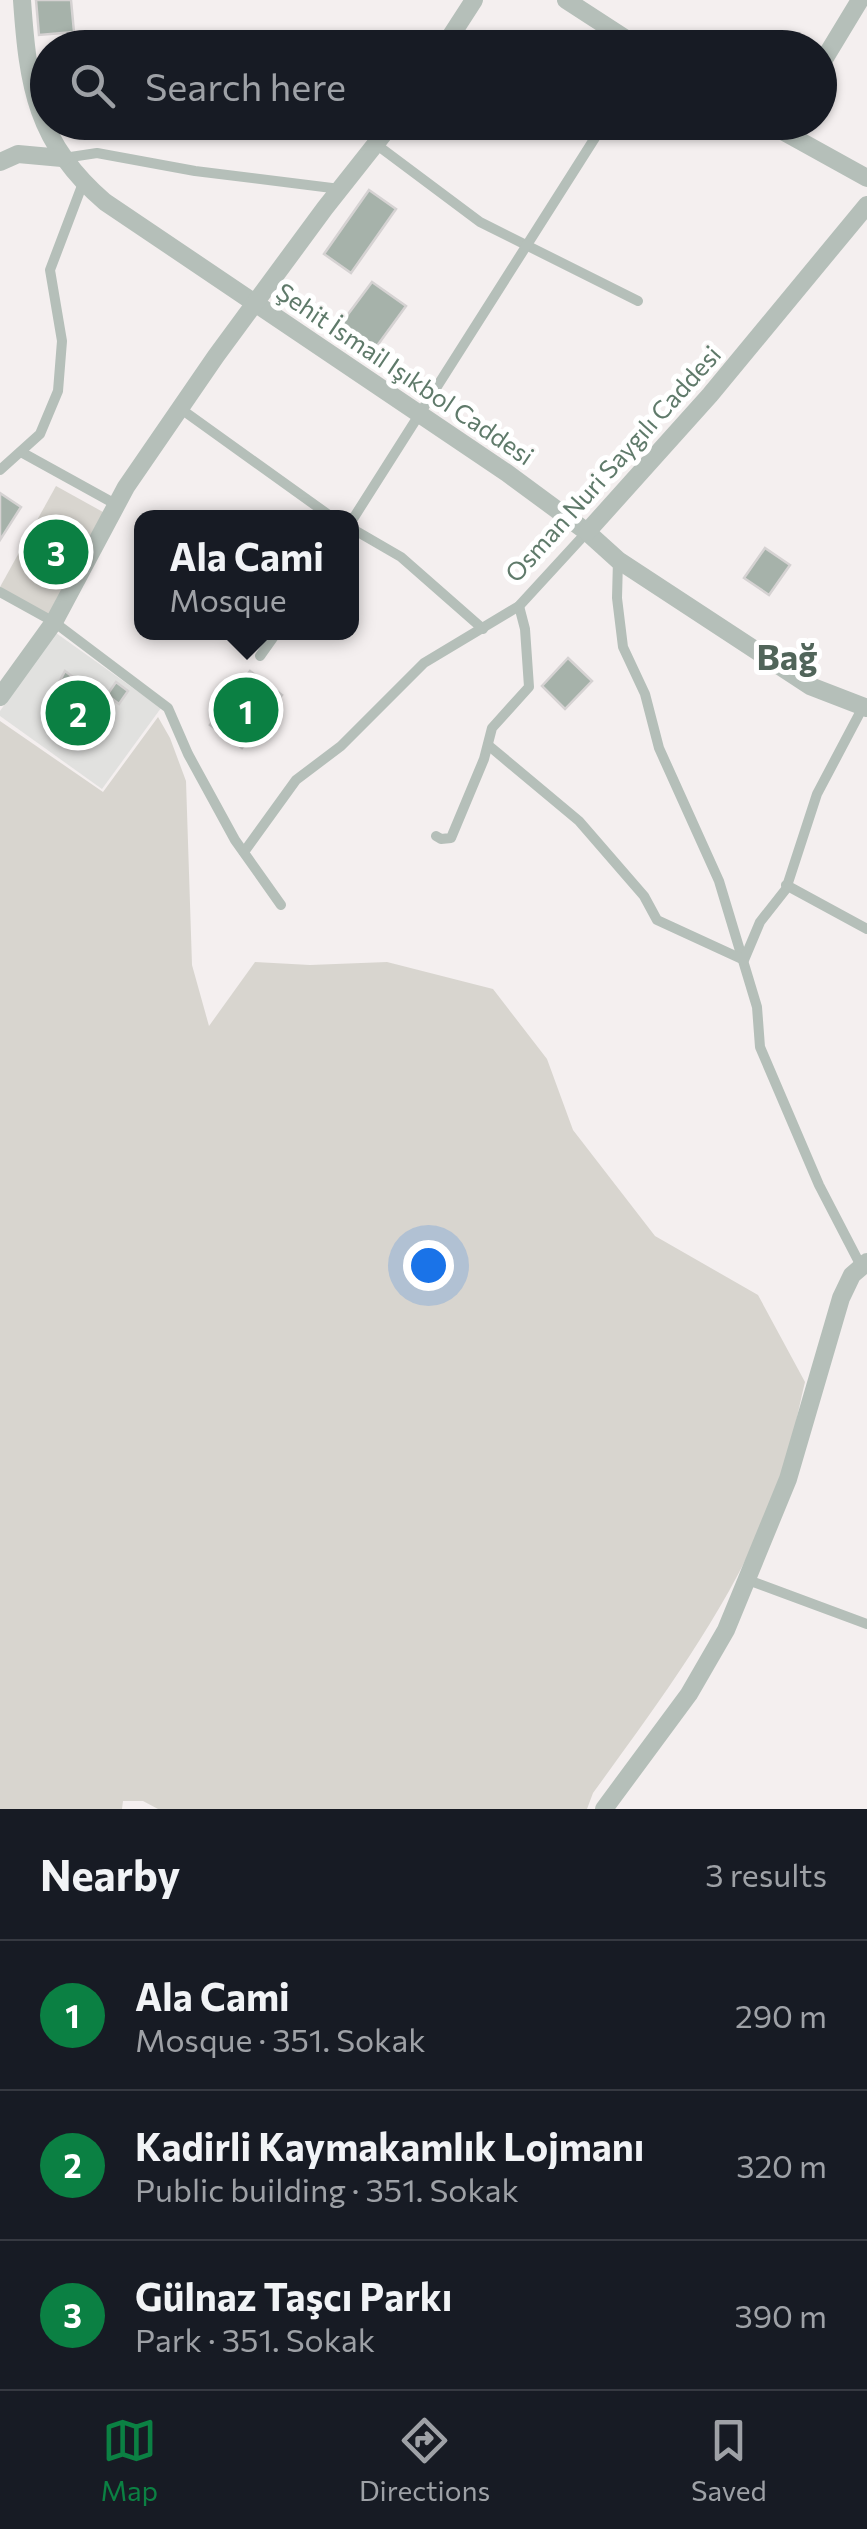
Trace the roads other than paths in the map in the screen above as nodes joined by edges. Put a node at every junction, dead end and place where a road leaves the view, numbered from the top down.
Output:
1 (22, 0) edge
2 (474, 0) edge
3 (864, 0) edge
4 (578, 3) edge
5 (455, 30) edge
6 (615, 30) edge
7 (837, 40) edge
8 (30, 84) edge
9 (52, 140) edge
10 (380, 140) edge
11 (593, 140) edge
12 (802, 140) edge
13 (377, 145) junction
14 (62, 158) junction
15 (0, 162) edge
16 (867, 178) edge
17 (83, 183) junction
18 (340, 189) junction
19 (867, 204) edge
20 (524, 246) junction
21 (638, 301) dead end
22 (258, 304) junction
23 (180, 408) junction
24 (420, 414) junction
25 (20, 452) junction
26 (0, 470) edge
27 (118, 506) junction
28 (322, 510) edge
29 (359, 512) edge
30 (359, 530) edge
31 (588, 532) junction
32 (618, 560) junction
33 (0, 592) edge
34 (519, 606) junction
35 (54, 622) junction
36 (483, 629) junction
37 (271, 640) edge
38 (260, 656) dead end
39 (0, 697) edge
40 (866, 706) edge
41 (488, 745) junction
42 (436, 836) dead end
43 (244, 852) junction
44 (786, 885) junction
45 (281, 905) dead end
46 (867, 929) edge
47 (744, 960) junction
48 (864, 1264) edge
49 (748, 1580) junction
50 (867, 1624) edge
51 (604, 1809) edge

1 - 8 street, Şehit İsmail Işıkbol Caddesi
2 - 5 street
3 - 7 street
4 - 6 street
9 - 14 street, Şehit İsmail Işıkbol Caddesi
10 - 13 street
11 - 20 street
12 - 16 street
13 - 18 street
13 - 20 street
14 - 15 street
14 - 17 street, Şehit İsmail Işıkbol Caddesi
14 - 18 street
17 - 22 street, Şehit İsmail Işıkbol Caddesi
17 - 25 street
18 - 22 street
19 - 31 street, Osman Nuri Saygılı Caddesi
20 - 21 street
20 - 24 street
22 - 23 street
22 - 24 street, Şehit İsmail Işıkbol Caddesi
23 - 27 street
23 - 28 street
24 - 29 street
24 - 31 street, Şehit İsmail Işıkbol Caddesi
25 - 26 street
25 - 27 street
27 - 35 street
30 - 36 street
31 - 32 street, Şehit İsmail Işıkbol Caddesi
31 - 34 street, Osman Nuri Saygılı Caddesi
32 - 40 street, Şehit İsmail Işıkbol Caddesi
32 - 47 street
33 - 35 street
34 - 36 street, Osman Nuri Saygılı Caddesi
34 - 41 street
35 - 39 street
35 - 43 street
36 - 43 street, Osman Nuri Saygılı Caddesi
37 - 38 street
40 - 44 street
41 - 42 street
41 - 47 street
43 - 45 street
44 - 46 street
44 - 47 street
47 - 48 street
48 - 49 street
49 - 50 street
49 - 51 street

